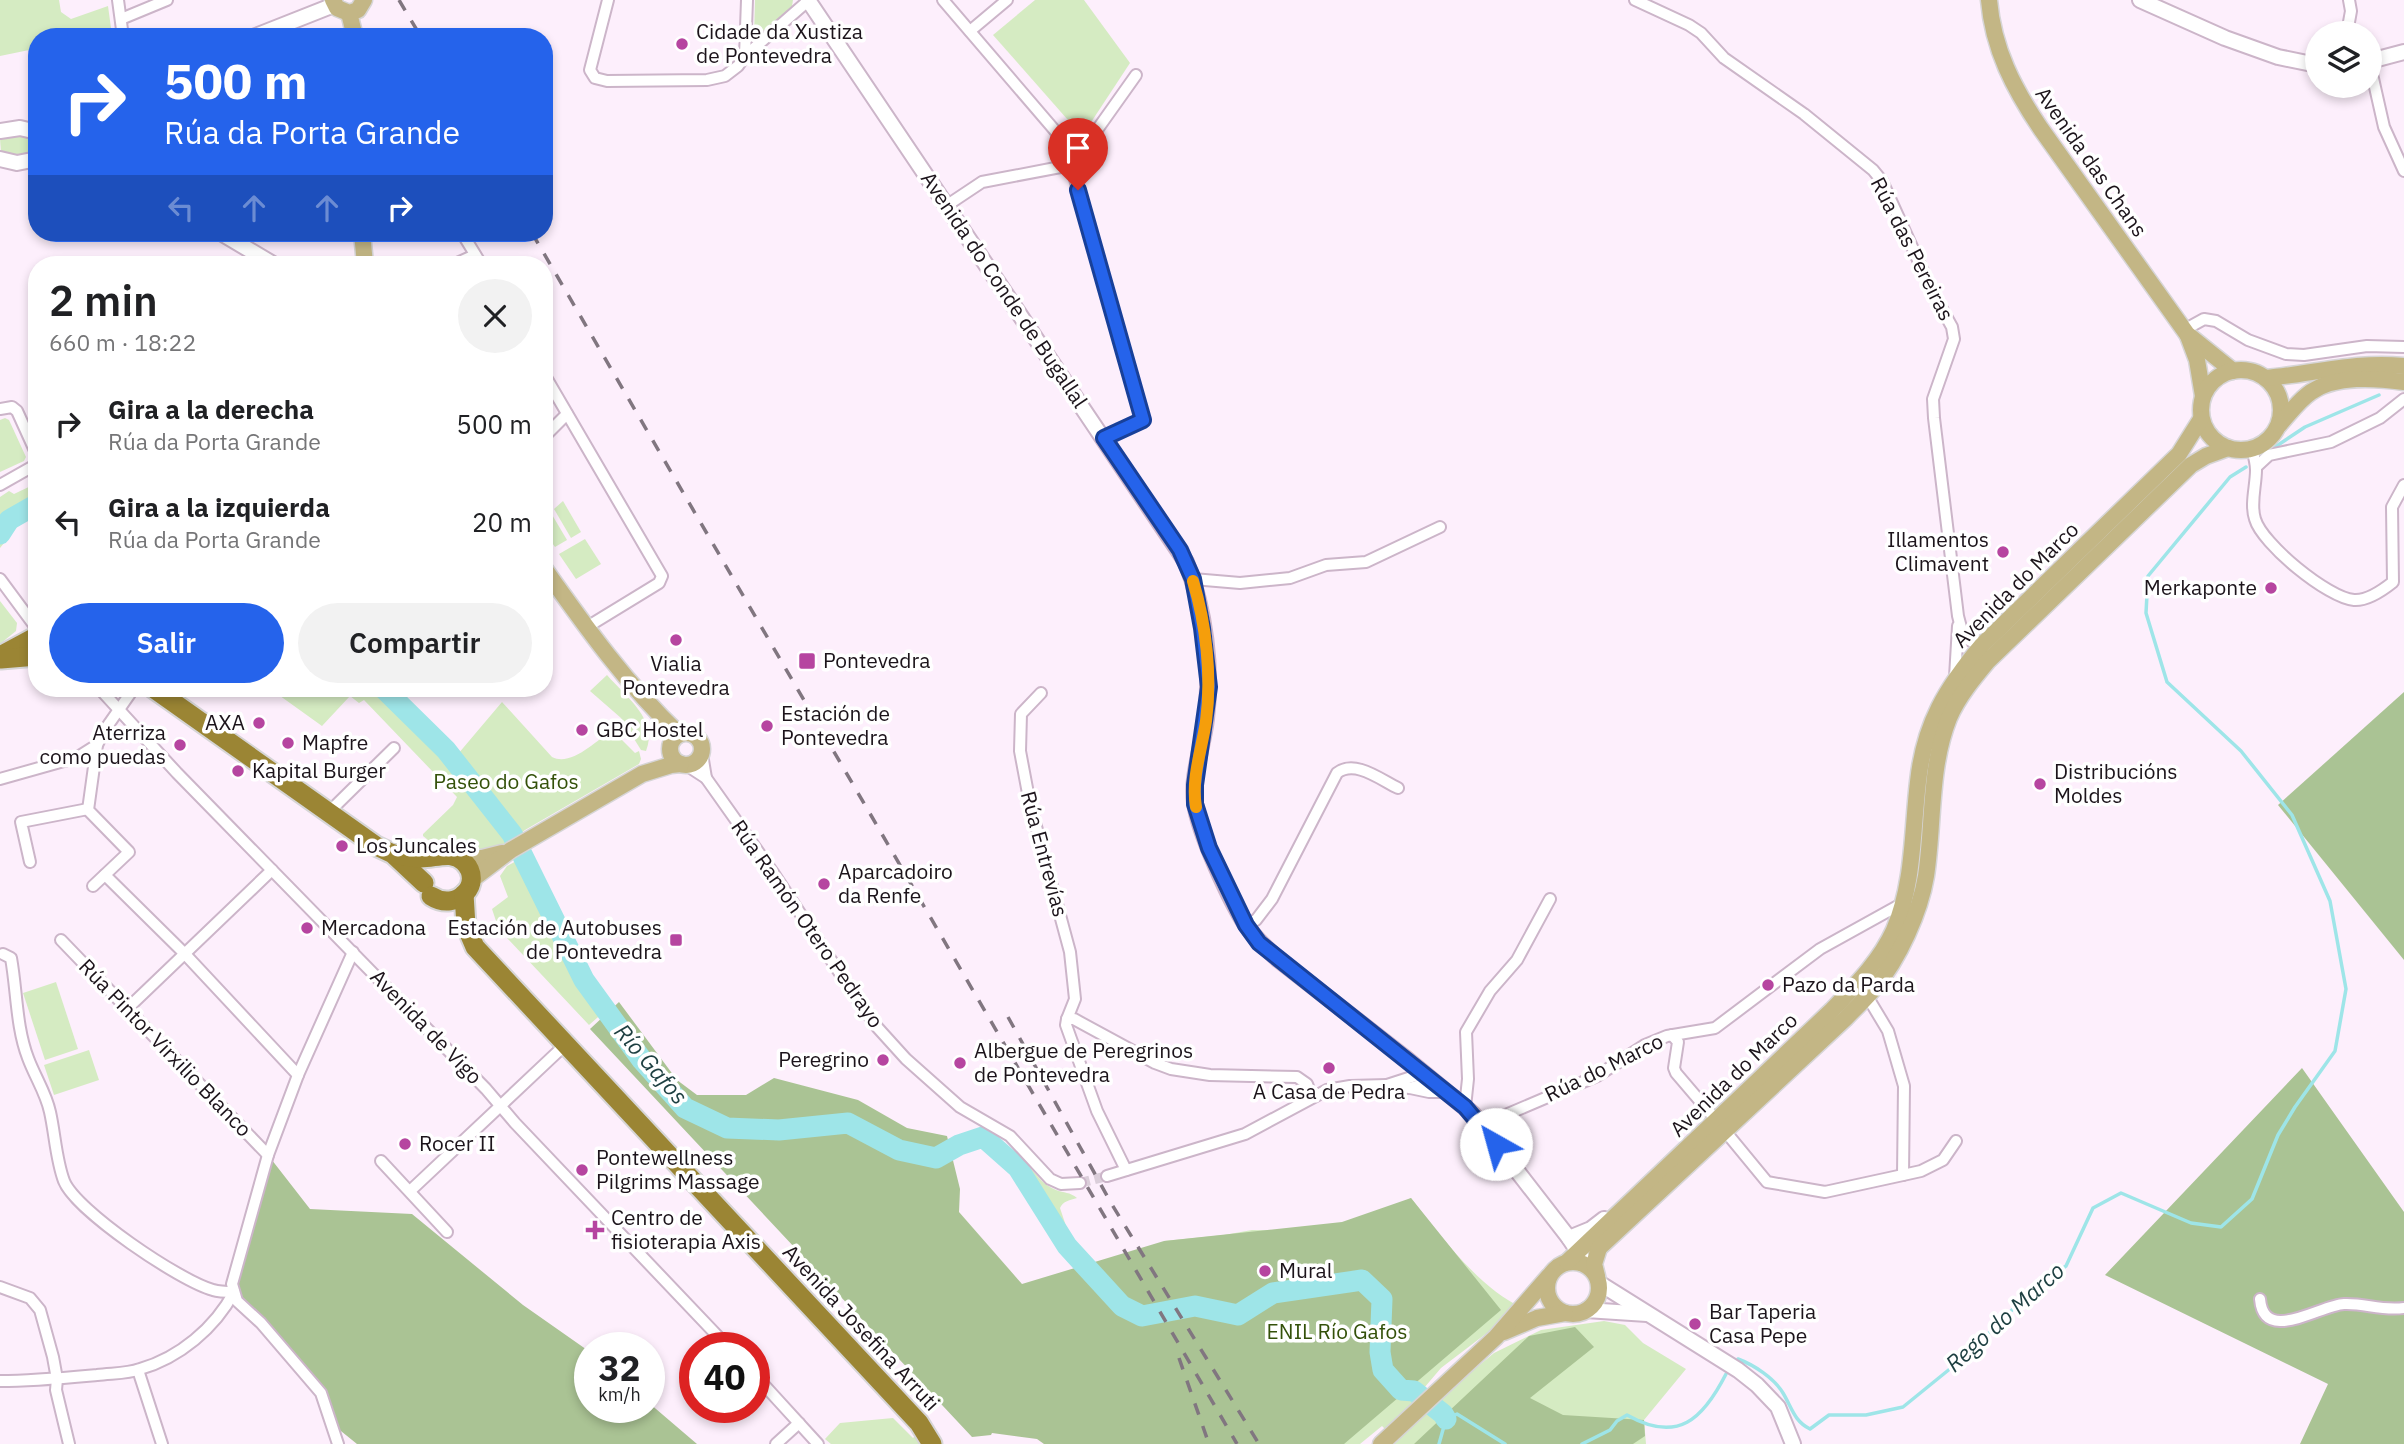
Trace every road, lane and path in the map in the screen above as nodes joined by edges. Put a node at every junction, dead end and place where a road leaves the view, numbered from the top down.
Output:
1 (118, 0) edge
2 (167, 0) edge
3 (364, 0) edge
4 (608, 0) edge
5 (747, 0) edge
6 (808, 0) edge
7 (943, 0) edge
8 (1007, 0) edge
9 (1635, 0) edge
10 (1989, 0) edge
11 (2140, 0) edge
12 (2349, 0) edge
13 (334, 2) edge
14 (349, 13) junction
15 (121, 19) junction
16 (2349, 21) edge
17 (122, 28) edge
18 (274, 28) edge
19 (353, 28) edge
20 (970, 31) junction
21 (2404, 52) edge
22 (746, 56) junction
23 (2382, 59) edge
24 (2305, 63) edge
25 (1136, 75) dead end
26 (2378, 98) edge
27 (28, 126) edge
28 (20, 128) junction
29 (28, 130) edge
30 (0, 131) edge
31 (0, 159) edge
32 (1073, 159) junction
33 (28, 163) edge
34 (2404, 171) edge
35 (946, 206) junction
36 (236, 242) edge
37 (260, 256) edge
38 (2186, 332) junction
39 (2404, 346) edge
40 (2404, 366) edge
41 (2233, 371) junction
42 (2266, 378) junction
43 (2404, 382) edge
44 (553, 390) edge
45 (2203, 396) junction
46 (2404, 399) edge
47 (0, 409) edge
48 (567, 414) junction
49 (2201, 419) junction
50 (2278, 426) junction
51 (553, 428) edge
52 (28, 435) edge
53 (1104, 438) junction
54 (2228, 448) junction
55 (2252, 449) junction
56 (2256, 467) junction
57 (28, 469) edge
58 (0, 485) edge
59 (2404, 485) edge
60 (1440, 527) dead end
61 (0, 579) edge
62 (1193, 579) junction
63 (553, 580) edge
64 (1958, 616) junction
65 (28, 627) edge
66 (587, 627) junction
67 (28, 641) edge
68 (1983, 644) junction
69 (0, 658) edge
70 (1955, 677) junction
71 (1041, 693) dead end
72 (108, 697) edge
73 (128, 697) edge
74 (166, 697) edge
75 (119, 709) junction
76 (673, 743) junction
77 (97, 745) junction
78 (394, 748) dead end
79 (702, 754) junction
80 (683, 765) junction
81 (642, 774) junction
82 (706, 778) junction
83 (0, 779) edge
84 (1398, 788) dead end
85 (88, 809) junction
86 (329, 812) junction
87 (511, 850) junction
88 (393, 854) junction
89 (448, 857) junction
90 (30, 862) dead end
91 (272, 870) junction
92 (105, 876) junction
93 (93, 886) dead end
94 (467, 888) junction
95 (428, 889) junction
96 (1550, 899) dead end
97 (1903, 903) junction
98 (1246, 925) junction
99 (61, 940) dead end
100 (475, 947) junction
101 (353, 952) junction
102 (184, 953) junction
103 (3, 954) dead end
104 (1867, 996) junction
105 (128, 1008) junction
106 (1067, 1019) junction
107 (1672, 1035) junction
108 (566, 1044) junction
109 (1404, 1057) junction
110 (298, 1075) junction
111 (1426, 1075) junction
112 (1401, 1080) junction
113 (1387, 1085) junction
114 (1410, 1088) junction
115 (1446, 1092) junction
116 (1312, 1097) junction
117 (500, 1106) junction
118 (1465, 1107) junction
119 (1718, 1123) junction
120 (1482, 1125) junction
121 (1956, 1141) dead end
122 (268, 1155) junction
123 (381, 1161) dead end
124 (1126, 1170) junction
125 (1903, 1175) junction
126 (1107, 1176) tunnel mouth
127 (1080, 1183) tunnel mouth
128 (410, 1191) junction
129 (447, 1231) dead end
130 (1566, 1234) junction
131 (1582, 1267) junction
132 (1549, 1276) junction
133 (2, 1291) edge
134 (234, 1292) junction
135 (2260, 1299) dead end
136 (2404, 1308) edge
137 (1587, 1310) junction
138 (1565, 1313) junction
139 (1647, 1314) junction
140 (714, 1332) edge
141 (1496, 1337) junction
142 (138, 1370) junction
143 (57, 1379) junction
144 (0, 1381) edge
145 (770, 1391) edge
146 (799, 1423) junction
147 (928, 1436) edge
148 (69, 1444) edge
149 (162, 1444) edge
150 (338, 1444) edge
151 (776, 1444) edge
152 (818, 1444) edge
153 (945, 1444) edge
154 (1381, 1444) edge
155 (1793, 1444) edge

1 - 15 street
2 - 15 street
3 - 14 main road
4 - 22 street
5 - 22 street
6 - 22 street
6 - 35 street, Avenida do Conde de Bugallal
7 - 20 street
8 - 20 street
9 - 64 street, Rúa das Pereiras
10 - 38 main road, Avenida das Chans
11 - 24 street
12 - 16 street
13 - 14 main road
13 - 18 street
14 - 19 main road
15 - 17 street
20 - 32 street
21 - 23 street
25 - 32 street
26 - 34 street
27 - 28 street
28 - 29 street
28 - 30 street
31 - 33 street
32 - 35 street
32 - 53 street
35 - 53 street, Avenida do Conde de Bugallal
36 - 37 street
38 - 39 street
38 - 41 main road, Avenida das Chans
38 - 45 main road, Avenida das Chans
40 - 42 main road
41 - 42 main road
41 - 45 main road
42 - 50 main road
43 - 50 main road
44 - 48 street
45 - 49 main road
46 - 56 street
47 - 52 street
48 - 51 street
48 - 66 street
49 - 54 main road
49 - 68 main road, Avenida do Marco
50 - 55 main road
53 - 62 street, Avenida do Conde de Bugallal
54 - 55 main road
54 - 104 main road, Avenida do Marco
55 - 56 street
56 - 59 street
57 - 58 street
60 - 62 street
61 - 65 street
62 - 98 street, Avenida do Conde de Bugallal
63 - 66 main road
64 - 68 street, Rúa das Pereiras
64 - 70 street, Rúa das Pereiras
66 - 76 main road
67 - 69 highway
68 - 70 main road, Avenida do Marco
70 - 97 main road, Avenida do Marco
71 - 106 street, Rúa Entrevías
72 - 75 street, Avenida de Vigo
73 - 75 street
74 - 86 highway
75 - 77 street
75 - 91 street, Avenida de Vigo
76 - 79 main road
76 - 80 main road
76 - 81 main road
77 - 83 street
77 - 85 street
78 - 86 street
79 - 80 main road
79 - 82 street, Rúa Ramón Otero Pedrayo
80 - 81 main road
80 - 82 street, Rúa Ramón Otero Pedrayo
81 - 87 main road
82 - 127 street, Rúa Ramón Otero Pedrayo
84 - 98 street
85 - 90 street
85 - 92 street
86 - 88 highway
87 - 89 main road
87 - 94 main road
88 - 89 highway
88 - 95 highway
89 - 94 highway
89 - 95 highway
91 - 101 street, Avenida de Vigo
91 - 102 street
92 - 93 street
92 - 102 street
94 - 95 highway
94 - 100 highway, Avenida Josefina Arruti
95 - 100 highway
96 - 118 street
97 - 107 street, Rúa do Marco
97 - 119 main road, Avenida do Marco
98 - 109 street, Avenida do Conde de Bugallal
99 - 105 street, Rúa Pintor Virxilio Blanco
100 - 108 highway, Avenida Josefina Arruti
101 - 110 street
101 - 117 street, Avenida de Vigo
102 - 105 street
102 - 110 street
103 - 134 street
104 - 119 main road, Avenida do Marco
104 - 125 street
105 - 122 street, Rúa Pintor Virxilio Blanco
106 - 116 street
106 - 124 street, Rúa Entrevías
107 - 119 street
107 - 120 street, Rúa do Marco
108 - 117 street
108 - 147 highway, Avenida Josefina Arruti
109 - 111 street, Avenida do Conde de Bugallal
109 - 112 street
110 - 122 street
111 - 112 street
111 - 114 street
111 - 115 street, Avenida do Conde de Bugallal
112 - 113 street
113 - 114 street
113 - 116 street
114 - 115 street
115 - 118 street, Avenida do Conde de Bugallal
116 - 124 street
117 - 128 street
117 - 140 street, Avenida de Vigo
118 - 120 street, Avenida do Conde de Bugallal
119 - 125 street
119 - 130 street
119 - 131 main road, Avenida do Marco
119 - 131 main road, Avenida do Marco
120 - 130 street, Avenida do Conde de Bugallal
121 - 125 street
122 - 134 street
123 - 128 street
124 - 126 street
128 - 129 street
130 - 131 street
131 - 132 main road
131 - 137 main road
131 - 139 street
132 - 138 main road
132 - 141 main road
133 - 143 street
134 - 142 street
134 - 150 street
135 - 136 street
137 - 138 main road
137 - 139 street
138 - 141 main road
139 - 155 street
141 - 154 main road
142 - 143 street
142 - 149 street
143 - 144 street
143 - 148 street
145 - 146 street
146 - 151 street
146 - 152 street
147 - 153 main road

